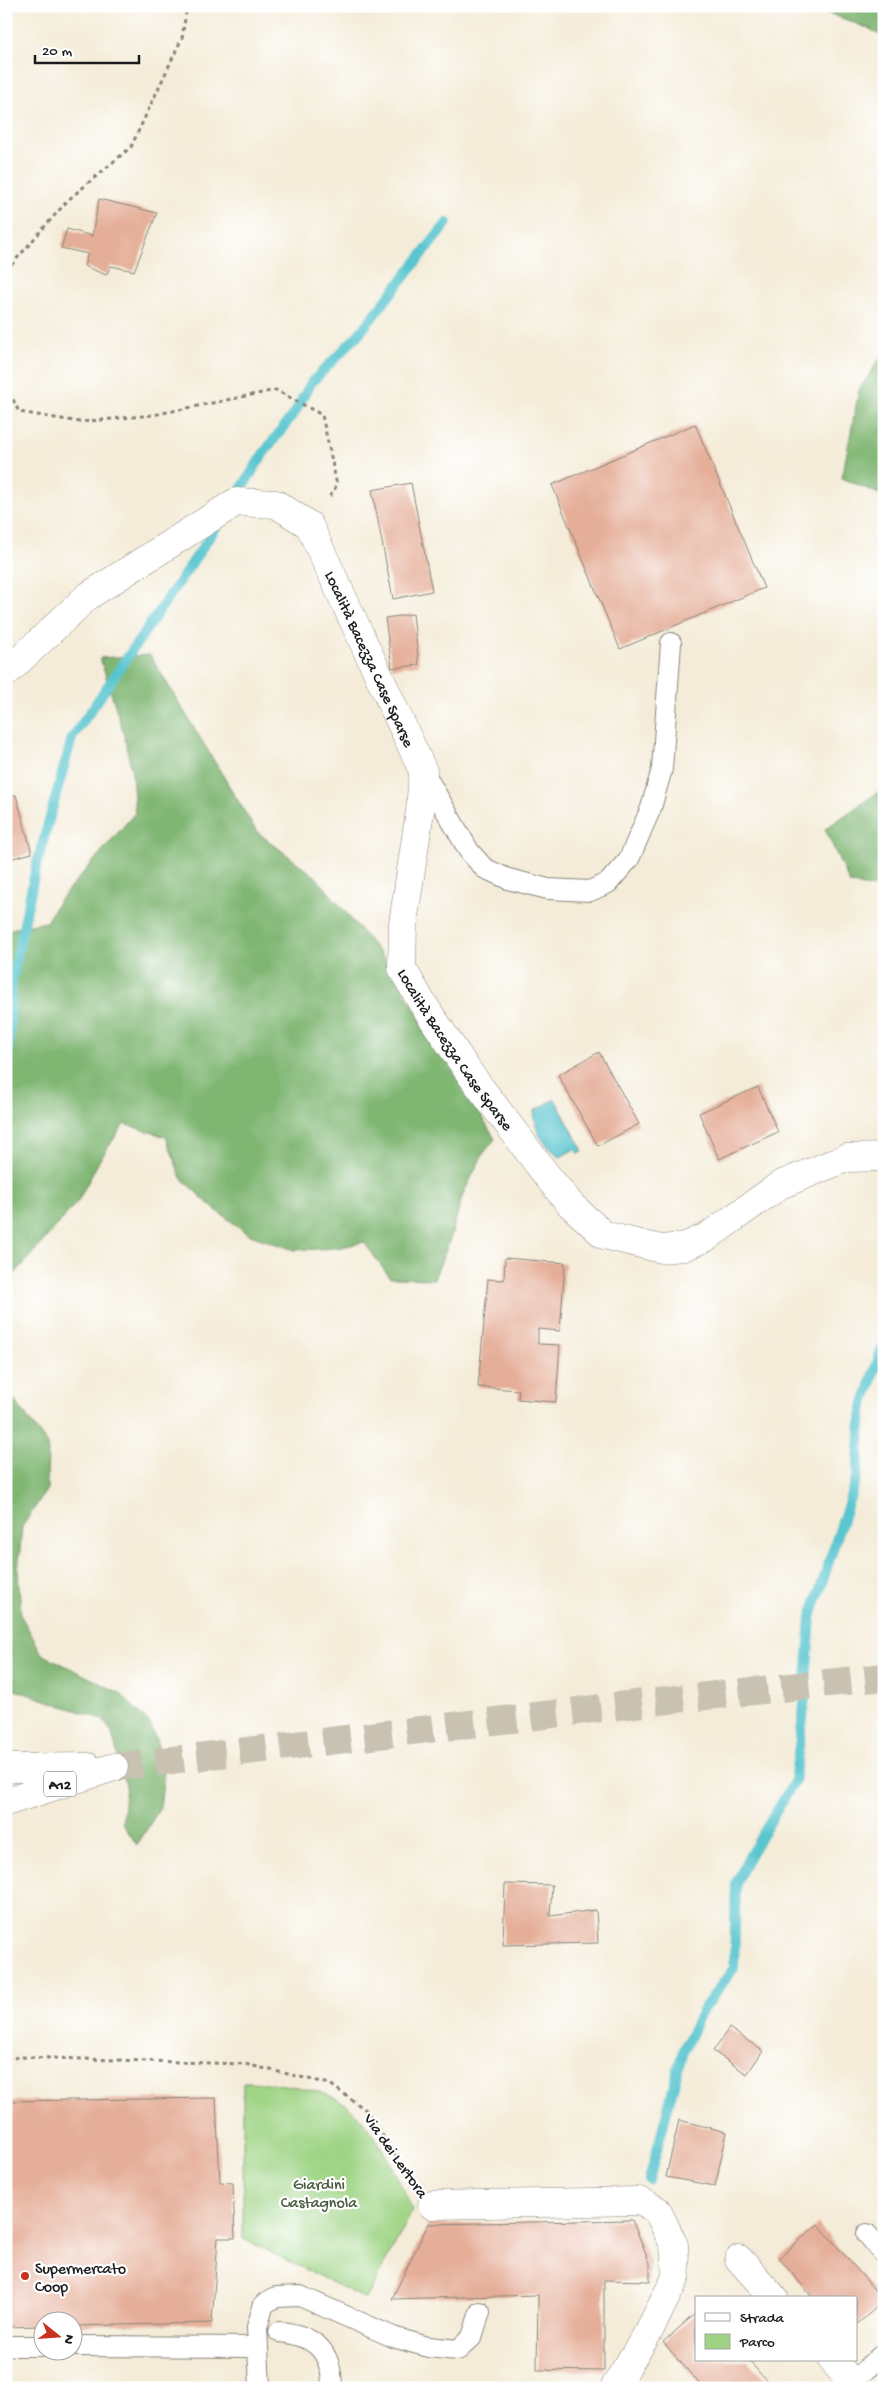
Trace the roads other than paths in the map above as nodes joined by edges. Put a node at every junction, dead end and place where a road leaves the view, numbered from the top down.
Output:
1 (671, 643) dead end
2 (6, 673) edge
3 (423, 771) junction
4 (884, 1157) edge
5 (6, 1768) edge
6 (6, 1802) edge
7 (432, 2204) road end
8 (867, 2234) dead end
9 (884, 2254) edge
10 (739, 2259) dead end
11 (772, 2296) edge
12 (480, 2312) dead end
13 (279, 2332) dead end
14 (6, 2346) edge
15 (32, 2346) edge
16 (82, 2346) edge
17 (257, 2347) junction
18 (884, 2353) edge
19 (833, 2362) edge
20 (851, 2386) edge
21 (260, 2388) edge
22 (332, 2388) edge
23 (614, 2388) edge

1 - 3 lane
2 - 3 main road, Località Bacezza Case Sparse
3 - 4 main road, Località Bacezza Case Sparse
5 - 6 main road, A12
7 - 23 main road, Via dei Lertora
8 - 9 lane
10 - 11 main road
12 - 17 lane
13 - 22 lane
14 - 15 lane
16 - 17 lane
17 - 21 lane
18 - 20 lane
19 - 20 main road

